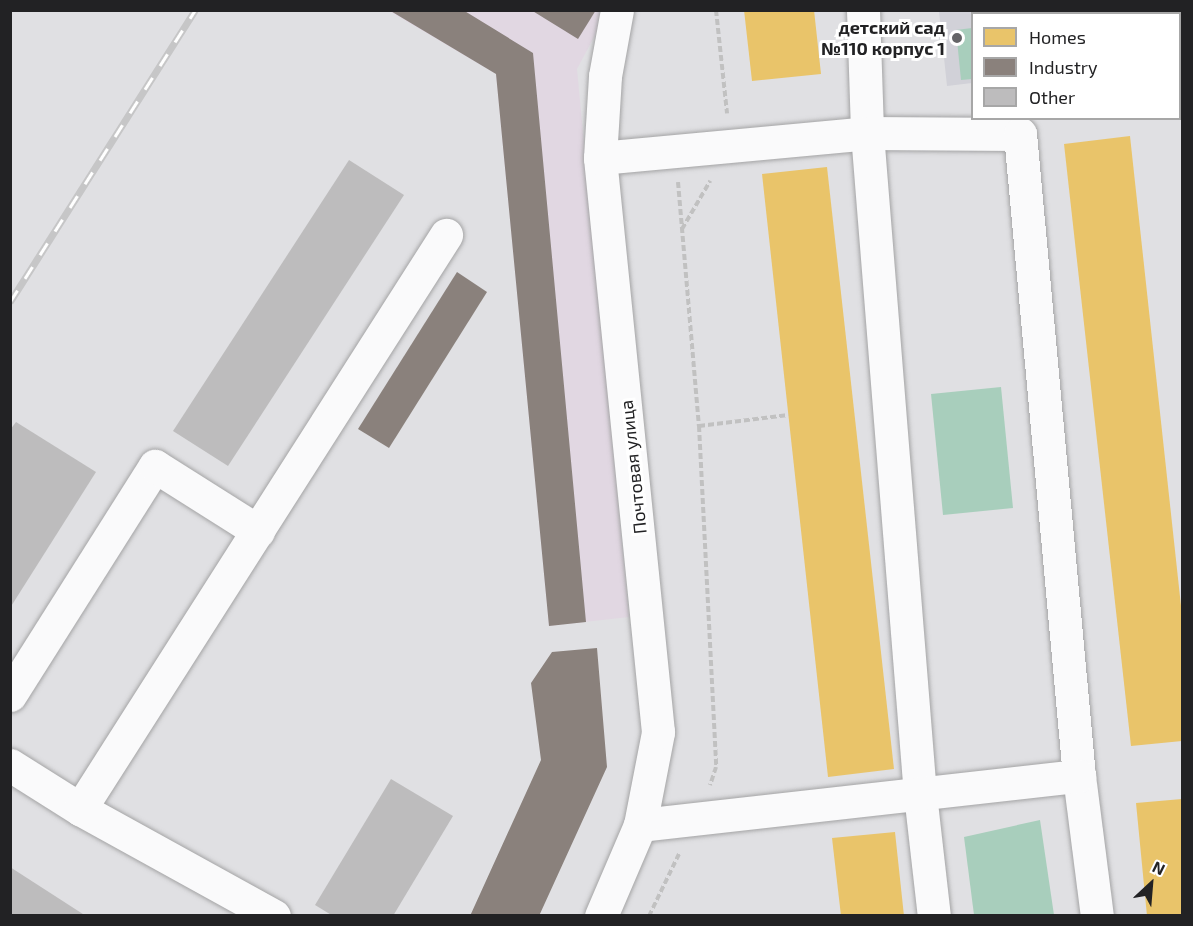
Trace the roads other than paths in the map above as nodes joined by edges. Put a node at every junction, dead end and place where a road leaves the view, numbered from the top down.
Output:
1 (617, 10) edge
2 (863, 10) edge
3 (867, 133) junction
4 (600, 158) junction
5 (446, 235) dead end
6 (258, 531) junction
7 (10, 695) edge
8 (10, 765) edge
9 (1079, 776) junction
10 (920, 794) junction
11 (80, 810) junction
12 (640, 825) junction
13 (274, 915) edge
14 (601, 915) edge
15 (934, 915) edge
16 (1097, 915) edge

1 - 4 street, Почтовая улица
2 - 3 street
3 - 4 street
3 - 9 street
3 - 10 street
4 - 12 street, Почтовая улица
5 - 6 street
6 - 7 street
6 - 11 street
8 - 11 street
9 - 10 street
9 - 16 street
10 - 12 street
10 - 15 street
11 - 13 street
12 - 14 street, Почтовая улица

